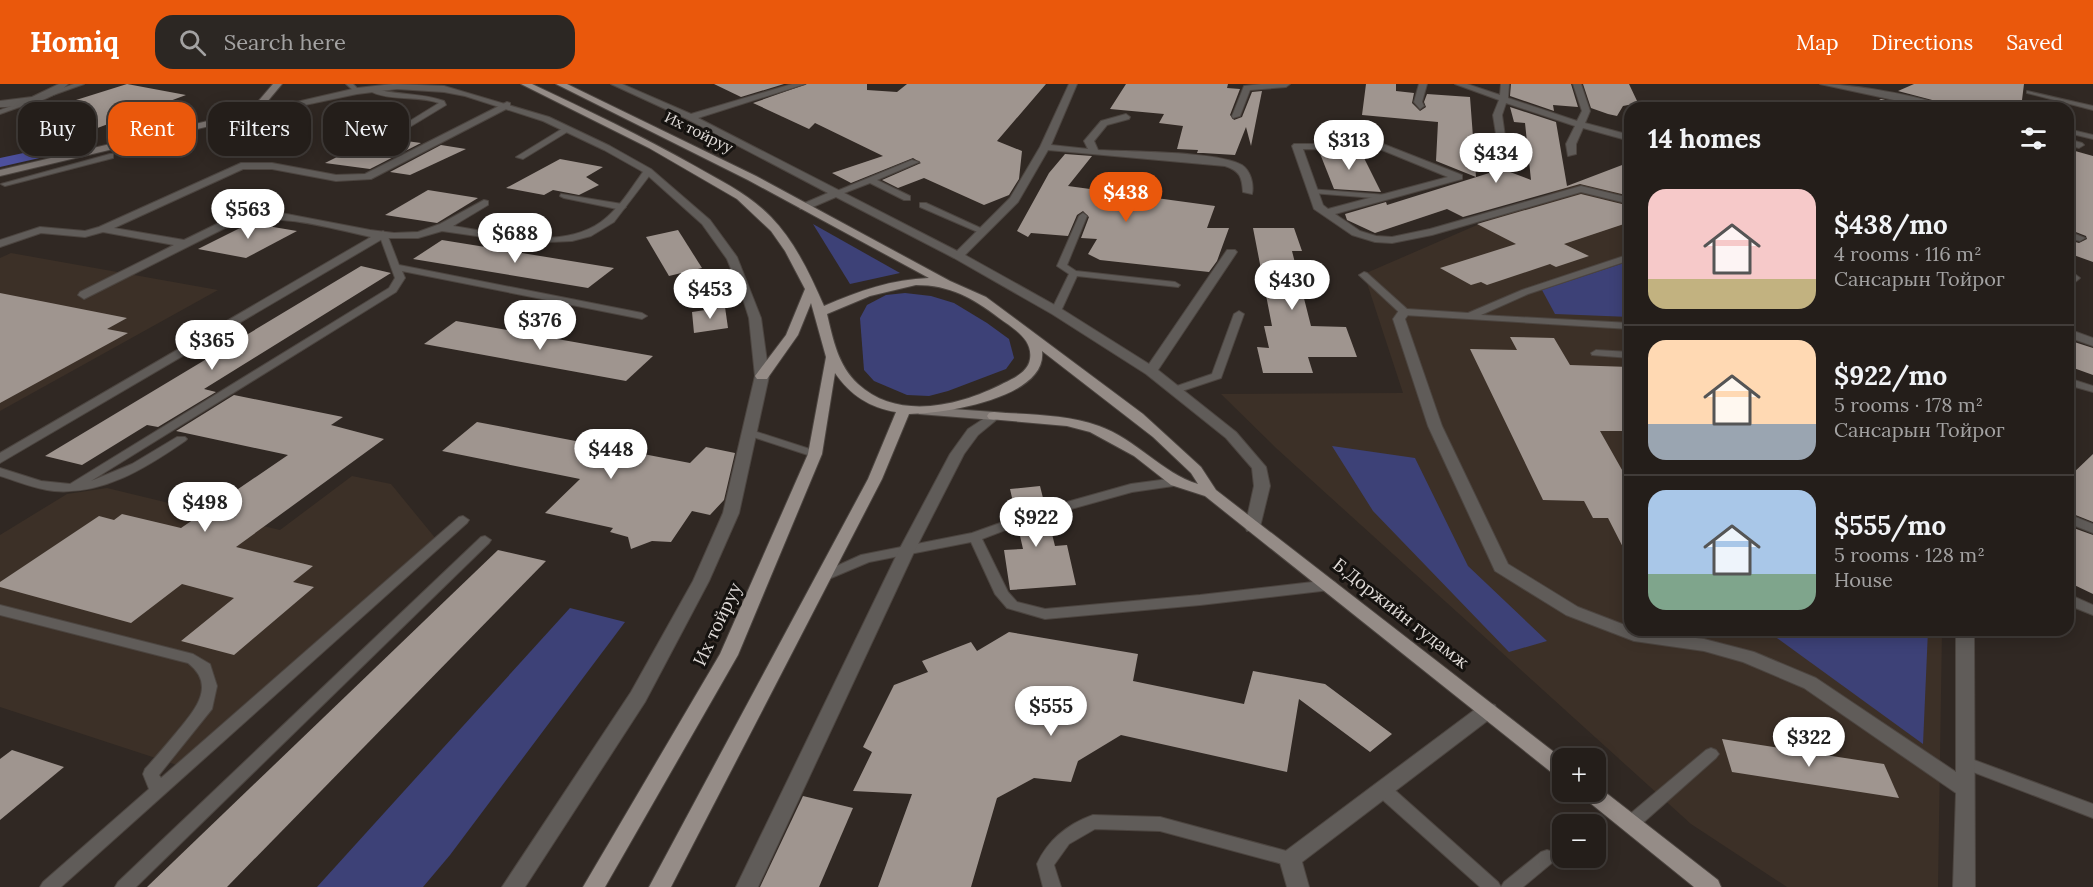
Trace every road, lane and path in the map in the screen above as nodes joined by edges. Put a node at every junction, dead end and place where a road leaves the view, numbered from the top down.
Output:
1 (64, 84) edge
2 (81, 84) edge
3 (278, 84) edge
4 (349, 84) edge
5 (525, 84) edge
6 (560, 84) edge
7 (615, 84) edge
8 (801, 84) edge
9 (1073, 84) edge
10 (1286, 84) edge
11 (1423, 84) edge
12 (1459, 84) edge
13 (1504, 84) edge
14 (1577, 84) edge
15 (1824, 84) edge
16 (440, 86) edge
17 (370, 89) junction
18 (357, 91) junction
19 (2029, 92) dead end
20 (1504, 99) junction
21 (262, 102) edge
22 (305, 102) edge
23 (1917, 102) edge
24 (2069, 102) edge
25 (2074, 103) edge
26 (0, 105) edge
27 (507, 105) junction
28 (1420, 106) dead end
29 (2093, 108) edge
30 (0, 112) edge
31 (1236, 116) dead end
32 (690, 117) junction
33 (1126, 117) dead end
34 (409, 125) edge
35 (1581, 125) junction
36 (568, 129) junction
37 (2074, 132) edge
38 (1624, 136) edge
39 (2093, 137) edge
40 (1501, 144) dead end
41 (2074, 144) edge
42 (2079, 145) dead end
43 (108, 147) edge
44 (1045, 147) junction
45 (1094, 153) junction
46 (1571, 154) dead end
47 (110, 156) dead end
48 (520, 156) dead end
49 (915, 162) dead end
50 (648, 171) junction
51 (0, 173) edge
52 (871, 180) junction
53 (2, 182) edge
54 (1248, 192) dead end
55 (1312, 192) junction
56 (836, 193) junction
57 (564, 196) dead end
58 (1387, 197) junction
59 (907, 198) dead end
60 (1624, 200) edge
61 (484, 203) dead end
62 (922, 205) dead end
63 (622, 207) junction
64 (804, 207) junction
65 (1326, 213) junction
66 (1083, 216) dead end
67 (441, 228) junction
68 (103, 229) junction
69 (984, 231) junction
70 (383, 234) junction
71 (0, 244) edge
72 (186, 244) junction
73 (1231, 252) dead end
74 (958, 256) junction
75 (1624, 259) edge
76 (397, 267) junction
77 (1074, 273) junction
78 (1364, 275) dead end
79 (948, 284) junction
80 (1174, 285) dead end
81 (811, 289) junction
82 (84, 295) dead end
83 (1056, 311) junction
84 (821, 312) junction
85 (1404, 312) junction
86 (1239, 314) dead end
87 (642, 316) dead end
88 (1469, 316) junction
89 (1624, 326) edge
90 (2074, 335) edge
91 (1031, 336) junction
92 (2093, 342) edge
93 (1596, 353) dead end
94 (1624, 354) edge
95 (831, 359) junction
96 (1151, 372) junction
97 (762, 376) junction
98 (2074, 383) edge
99 (2093, 389) edge
100 (1175, 390) junction
101 (904, 410) junction
102 (924, 411) junction
103 (994, 416) junction
104 (751, 434) junction
105 (181, 439) dead end
106 (815, 454) junction
107 (0, 459) edge
108 (0, 472) edge
109 (1176, 482) junction
110 (71, 488) junction
111 (1210, 493) junction
112 (1046, 512) dead end
113 (463, 519) dead end
114 (1017, 521) dead end
115 (2074, 521) edge
116 (1253, 526) junction
117 (2093, 529) edge
118 (975, 537) junction
119 (485, 540) dead end
120 (907, 550) junction
121 (824, 577) junction
122 (1330, 585) junction
123 (2074, 602) edge
124 (0, 610) edge
125 (2093, 610) edge
126 (1624, 631) edge
127 (1638, 636) edge
128 (1965, 636) edge
129 (1488, 710) junction
130 (1711, 754) dead end
131 (1552, 761) edge
132 (1966, 763) junction
133 (1383, 789) junction
134 (1966, 789) junction
135 (158, 791) junction
136 (1603, 802) edge
137 (2093, 812) edge
138 (1630, 824) junction
139 (1547, 857) dead end
140 (1290, 859) junction
141 (49, 887) edge
142 (124, 887) edge
143 (513, 887) edge
144 (594, 887) edge
145 (660, 887) edge
146 (747, 887) edge
147 (1052, 887) edge
148 (1298, 887) edge
149 (1492, 887) edge
150 (1510, 887) edge
151 (1710, 887) edge
152 (1964, 887) edge

1 - 26 street
2 - 30 lane
3 - 21 main road
4 - 18 lane
5 - 81 main road, Их тойруу
6 - 64 main road, Их тойруу
7 - 32 street
8 - 32 street
9 - 44 street
10 - 31 street
11 - 28 street
12 - 20 street
13 - 20 street
14 - 35 street
15 - 23 street
16 - 17 street
16 - 27 street
17 - 18 street
17 - 34 lane
18 - 22 street
19 - 24 lane
20 - 35 street
20 - 40 street
25 - 29 lane
27 - 36 street
27 - 68 street
32 - 56 street
33 - 45 street
35 - 38 street
35 - 46 street
36 - 48 lane
36 - 50 street
37 - 39 lane
41 - 42 street
43 - 51 main road
44 - 45 street
44 - 69 street
45 - 54 street
47 - 53 lane
49 - 52 lane
50 - 63 street
50 - 97 street
52 - 56 lane
52 - 59 lane
55 - 58 lane
55 - 58 street
55 - 65 street
56 - 64 street
56 - 74 street
57 - 63 lane
58 - 65 street
60 - 65 street
61 - 67 street
62 - 69 lane
63 - 67 street
64 - 79 main road, Их тойруу
66 - 77 lane
67 - 70 street
68 - 71 street
68 - 72 street
69 - 74 street
70 - 72 street
70 - 76 lane
70 - 107 street
72 - 82 street
73 - 96 street
74 - 83 street
75 - 88 lane
76 - 87 lane
76 - 110 lane
77 - 80 lane
77 - 83 lane
78 - 85 lane
79 - 84 main road
79 - 91 main road
81 - 84 main road, Их тойруу
81 - 97 main road
83 - 96 street
84 - 95 main road
85 - 88 lane
85 - 126 street
86 - 100 lane
88 - 89 lane
90 - 92 street
91 - 102 main road
91 - 111 main road
93 - 94 lane
95 - 101 main road
95 - 106 main road, Их тойруу
96 - 100 street
97 - 104 street
98 - 99 lane
100 - 116 street
101 - 102 main road
101 - 121 main road
102 - 103 main road
103 - 109 main road
103 - 120 street
104 - 106 lane
104 - 143 street
105 - 110 lane
106 - 144 main road, Их тойруу
108 - 110 lane
109 - 111 main road
109 - 112 lane
111 - 116 main road, Б.Доржийн гудамж
113 - 135 lane
114 - 118 lane
115 - 117 lane
116 - 122 main road, Б.Доржийн гудамж
118 - 120 lane
118 - 122 lane
119 - 142 lane
120 - 121 lane
120 - 146 street
121 - 145 main road
122 - 129 main road, Б.Доржийн гудамж
123 - 125 lane
124 - 135 lane
127 - 134 street
128 - 132 street
129 - 131 main road, Б.Доржийн гудамж
129 - 133 street
130 - 138 lane
132 - 134 street
132 - 137 lane
133 - 140 street
133 - 149 lane
134 - 152 street
135 - 141 lane
136 - 138 main road
138 - 151 main road
139 - 150 lane
140 - 147 lane
140 - 148 street

